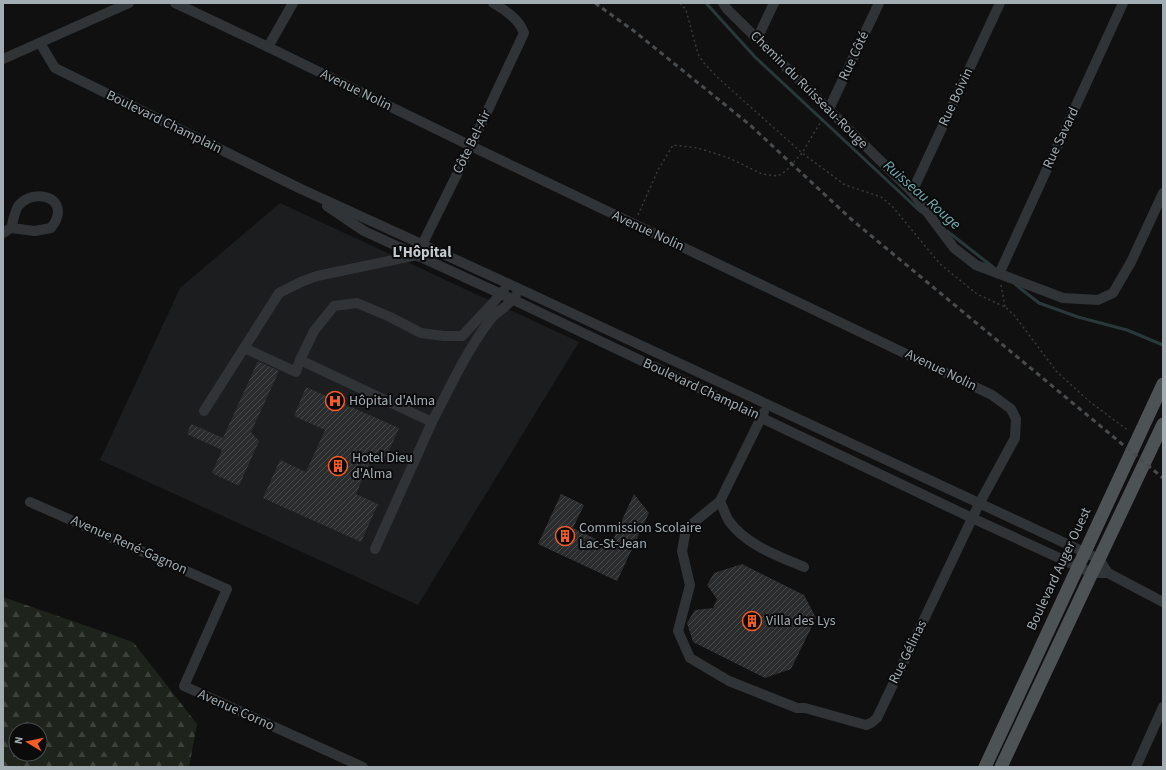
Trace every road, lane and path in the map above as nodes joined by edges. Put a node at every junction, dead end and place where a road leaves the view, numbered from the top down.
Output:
1 (129, 3) edge
2 (175, 3) edge
3 (294, 3) edge
4 (493, 3) edge
5 (680, 3) edge
6 (723, 3) edge
7 (774, 3) edge
8 (879, 3) edge
9 (1000, 3) edge
10 (1123, 3) edge
11 (757, 39) junction
12 (40, 43) junction
13 (268, 47) junction
14 (3, 58) edge
15 (829, 109) junction
16 (471, 146) junction
17 (802, 153) junction
18 (301, 189) junction
19 (912, 192) junction
20 (1163, 193) edge
21 (634, 224) junction
22 (7, 230) edge
23 (422, 245) junction
24 (417, 255) junction
25 (999, 274) junction
26 (509, 284) junction
27 (520, 289) junction
28 (501, 294) junction
29 (513, 300) junction
30 (1004, 307) junction
31 (244, 348) junction
32 (300, 360) junction
33 (1163, 384) edge
34 (767, 405) junction
35 (204, 411) dead end
36 (761, 417) junction
37 (432, 422) junction
38 (1163, 424) edge
39 (1138, 437) junction
40 (720, 501) junction
41 (30, 502) dead end
42 (979, 504) junction
43 (972, 518) junction
44 (375, 549) dead end
45 (1084, 553) junction
46 (1099, 559) junction
47 (804, 567) dead end
48 (1078, 567) junction
49 (1092, 573) junction
50 (1108, 573) junction
51 (228, 589) joint
52 (1163, 602) edge
53 (1014, 705) junction
54 (1163, 707) edge
55 (1028, 711) junction
56 (363, 767) edge
57 (985, 767) edge
58 (1002, 767) edge
59 (1136, 767) edge

1 - 12 street
2 - 13 street, Avenue Nolin
3 - 13 street
4 - 16 street, Côte Bel-Air
5 - 17 path
6 - 11 street, Chemin du Ruisseau-Rouge
7 - 11 street
8 - 15 street, Rue Côté
9 - 19 street, Rue Boivin
10 - 25 street, Rue Savard
11 - 15 street, Chemin du Ruisseau-Rouge
12 - 14 street
12 - 18 street, Boulevard Champlain
13 - 16 street, Avenue Nolin
15 - 17 path
15 - 19 street, Chemin du Ruisseau-Rouge
16 - 21 street, Avenue Nolin
16 - 23 street, Côte Bel-Air
17 - 21 path
17 - 30 path
18 - 23 street, Boulevard Champlain
18 - 24 street, Boulevard Champlain
19 - 25 street, Chemin du Ruisseau-Rouge
20 - 25 street, Chemin du Ruisseau-Rouge
21 - 42 street, Avenue Nolin
22 - 22 street
23 - 24 street, Côte Bel-Air
23 - 26 street, Boulevard Champlain
24 - 28 street, Boulevard Champlain
24 - 31 street
25 - 30 path
26 - 27 street, Boulevard Champlain
26 - 28 street
27 - 29 street
27 - 34 street, Boulevard Champlain
28 - 29 street, Boulevard Champlain
28 - 32 street
29 - 36 street, Boulevard Champlain
29 - 37 street
30 - 39 path
31 - 32 street
31 - 35 street
32 - 37 street
33 - 39 main road, Boulevard Auger Ouest
34 - 36 street
34 - 42 street, Boulevard Champlain
36 - 40 street
36 - 43 street, Boulevard Champlain
37 - 44 street
38 - 46 main road
39 - 45 main road, Boulevard Auger Ouest
40 - 43 street, Rue Gélinas
40 - 47 street
41 - 51 street, Avenue René-Gagnon
42 - 43 street, Avenue Nolin
42 - 45 street, Boulevard Champlain
43 - 48 street, Boulevard Champlain
45 - 46 street, Boulevard Champlain
45 - 48 main road, Boulevard Auger Ouest
46 - 49 main road
46 - 50 street, Boulevard Champlain
48 - 49 street, Boulevard Champlain
48 - 53 main road, Boulevard Auger Ouest
49 - 50 street, Boulevard Champlain
49 - 55 main road
50 - 52 street, Boulevard Champlain
51 - 56 street, Avenue Corno
53 - 55 main road
53 - 57 main road, Boulevard Auger Ouest
54 - 59 street
55 - 58 main road

